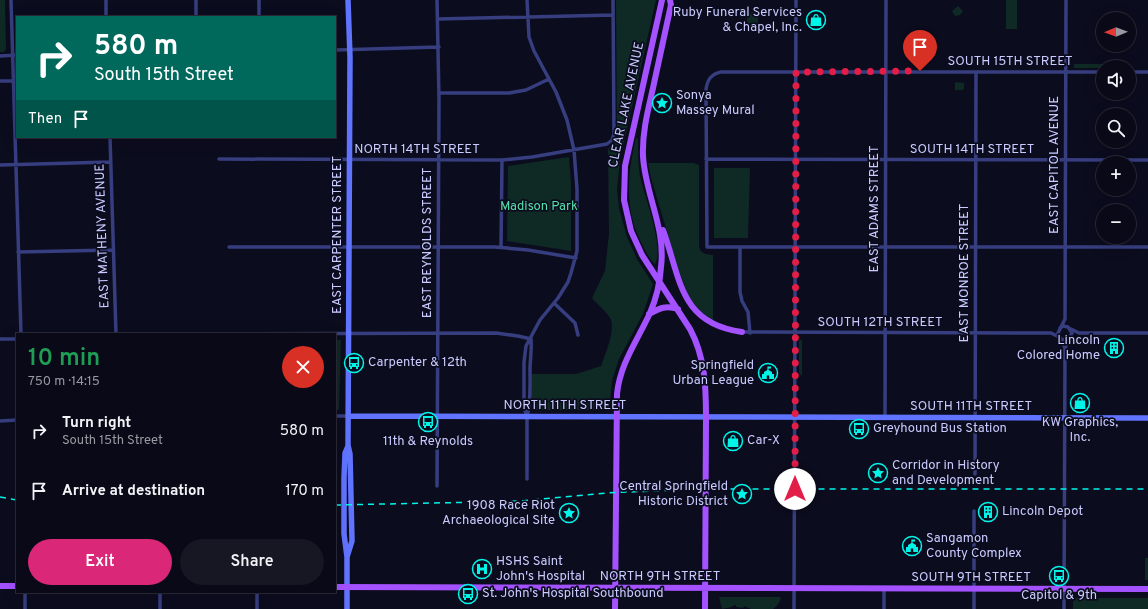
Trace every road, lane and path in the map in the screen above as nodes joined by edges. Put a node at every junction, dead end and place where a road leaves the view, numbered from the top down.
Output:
1 (11, 0) edge
2 (106, 0) edge
3 (196, 0) edge
4 (259, 0) edge
5 (348, 0) edge
6 (438, 0) edge
7 (527, 0) edge
8 (613, 0) edge
9 (662, 0) edge
10 (670, 0) edge
11 (796, 0) edge
12 (886, 0) edge
13 (1066, 0) edge
14 (613, 14) junction
15 (106, 16) edge
16 (196, 16) edge
17 (259, 16) edge
18 (527, 17) junction
19 (438, 19) junction
20 (439, 47) junction
21 (350, 49) junction
22 (336, 50) edge
23 (16, 55) edge
24 (0, 56) edge
25 (12, 56) junction
26 (796, 72) junction
27 (886, 72) junction
28 (976, 72) junction
29 (1066, 72) junction
30 (1096, 72) edge
31 (1136, 72) edge
32 (1148, 72) edge
33 (549, 79) junction
34 (0, 81) edge
35 (15, 81) edge
36 (439, 93) junction
37 (110, 138) edge
38 (574, 150) junction
39 (706, 159) junction
40 (976, 159) junction
41 (1066, 159) junction
42 (219, 160) dead end
43 (349, 160) junction
44 (439, 160) junction
45 (502, 160) junction
46 (796, 160) junction
47 (886, 160) junction
48 (1148, 160) edge
49 (111, 162) junction
50 (16, 164) junction
51 (0, 165) edge
52 (653, 204) junction
53 (229, 247) dead end
54 (349, 247) junction
55 (438, 247) junction
56 (501, 247) junction
57 (740, 247) junction
58 (795, 247) junction
59 (885, 247) junction
60 (975, 247) junction
61 (1065, 247) junction
62 (1148, 247) edge
63 (113, 250) junction
64 (18, 252) junction
65 (576, 258) junction
66 (659, 281) junction
67 (554, 303) junction
68 (678, 309) junction
69 (649, 314) junction
70 (1065, 319) junction
71 (1059, 329) junction
72 (1070, 329) junction
73 (742, 332) joint
74 (795, 332) junction
75 (21, 333) edge
76 (116, 333) edge
77 (336, 333) edge
78 (348, 333) junction
79 (438, 333) junction
80 (750, 333) junction
81 (885, 333) junction
82 (975, 333) junction
83 (1050, 333) junction
84 (1079, 333) junction
85 (1148, 333) edge
86 (578, 335) dead end
87 (1060, 338) junction
88 (1070, 338) junction
89 (0, 339) edge
90 (16, 339) edge
91 (531, 339) junction
92 (1065, 348) junction
93 (336, 416) edge
94 (348, 416) junction
95 (438, 417) junction
96 (527, 417) junction
97 (616, 417) junction
98 (706, 417) junction
99 (795, 418) junction
100 (885, 418) junction
101 (974, 418) junction
102 (1065, 418) junction
103 (1148, 418) edge
104 (16, 420) edge
105 (0, 421) edge
106 (975, 474) dead end
107 (527, 479) dead end
108 (437, 486) dead end
109 (974, 511) dead end
110 (0, 586) edge
111 (16, 586) edge
112 (336, 587) edge
113 (347, 587) junction
114 (615, 588) junction
115 (705, 588) junction
116 (794, 588) junction
117 (884, 588) junction
118 (974, 589) junction
119 (1064, 589) junction
120 (1148, 589) edge
121 (25, 593) edge
122 (160, 593) edge
123 (257, 593) edge
124 (25, 609) edge
125 (160, 609) edge
126 (257, 609) edge
127 (347, 609) edge
128 (615, 609) edge
129 (705, 609) edge
130 (794, 609) edge
131 (884, 609) edge
132 (974, 609) edge
133 (1064, 609) edge

1 - 25 street
2 - 15 street
3 - 16 street
4 - 17 street
5 - 21 street, EAST CARPENTER STREET
6 - 19 street, EAST REYNOLDS STREET
7 - 18 street
8 - 14 street
9 - 66 main road, CLEAR LAKE AVENUE
10 - 52 main road, CLEAR LAKE AVENUE
11 - 26 street
12 - 27 street, EAST ADAMS STREET
13 - 29 street, EAST CAPITOL AVENUE
14 - 18 street
14 - 38 street, NORTH 14TH STREET
18 - 19 street
18 - 33 street
19 - 20 street, EAST REYNOLDS STREET
20 - 21 street
20 - 36 street, EAST REYNOLDS STREET
21 - 22 street
21 - 43 street, EAST CARPENTER STREET
23 - 25 street
24 - 25 street
25 - 35 street
26 - 27 street, SOUTH 15TH STREET
26 - 39 street, SOUTH 15TH STREET
26 - 46 street
27 - 28 street, SOUTH 15TH STREET
27 - 47 street, EAST ADAMS STREET
28 - 29 street, SOUTH 15TH STREET
28 - 40 street, EAST MONROE STREET
29 - 30 street, SOUTH 15TH STREET
29 - 41 street, EAST CAPITOL AVENUE
31 - 32 street
33 - 36 street
33 - 38 street
34 - 35 street
35 - 50 street
36 - 44 street, EAST REYNOLDS STREET
37 - 49 street, EAST MATHENY AVENUE
38 - 45 street, NORTH 14TH STREET
38 - 65 street
39 - 46 street
39 - 57 street
40 - 41 street, SOUTH 14TH STREET
40 - 47 street, SOUTH 14TH STREET
40 - 60 street, EAST MONROE STREET
41 - 48 street, SOUTH 14TH STREET
41 - 61 street, EAST CAPITOL AVENUE
42 - 43 street, NORTH 14TH STREET
43 - 44 street, NORTH 14TH STREET
43 - 54 street, EAST CARPENTER STREET
44 - 45 street, NORTH 14TH STREET
44 - 55 street, EAST REYNOLDS STREET
45 - 56 street
46 - 47 street, SOUTH 14TH STREET
46 - 58 street
47 - 59 street, EAST ADAMS STREET
49 - 50 street
49 - 63 street, EAST MATHENY AVENUE
50 - 51 street
50 - 64 street
52 - 66 main road, CLEAR LAKE AVENUE
52 - 73 main road
53 - 54 street
54 - 55 street
54 - 78 street, EAST CARPENTER STREET
55 - 56 street
55 - 79 street, EAST REYNOLDS STREET
56 - 65 street
57 - 58 street
57 - 80 street
58 - 59 street
58 - 74 street
59 - 60 street
59 - 81 street, EAST ADAMS STREET
60 - 61 street
60 - 82 street, EAST MONROE STREET
61 - 62 street
61 - 70 street, EAST CAPITOL AVENUE
63 - 64 street
63 - 76 street, EAST MATHENY AVENUE
64 - 75 street
65 - 67 street
66 - 68 main road
66 - 69 main road
67 - 86 street
67 - 91 street
68 - 69 main road
68 - 98 main road
69 - 97 main road
70 - 71 street
70 - 72 street
71 - 72 street
71 - 83 street
71 - 87 street
72 - 84 street
72 - 88 street
73 - 80 street, SOUTH 12TH STREET
74 - 80 street, SOUTH 12TH STREET
74 - 81 street, SOUTH 12TH STREET
74 - 99 street
77 - 78 street
78 - 79 street
78 - 94 street, EAST CARPENTER STREET
79 - 91 street
79 - 95 street, EAST REYNOLDS STREET
81 - 82 street, SOUTH 12TH STREET
81 - 100 street, EAST ADAMS STREET
82 - 83 street, SOUTH 12TH STREET
82 - 101 street, EAST MONROE STREET
83 - 87 street, SOUTH 12TH STREET
84 - 85 street
84 - 88 street
87 - 88 street
87 - 92 street
88 - 92 street
89 - 90 street
91 - 96 street
92 - 102 street
93 - 94 street, NORTH 11TH STREET
94 - 95 street, NORTH 11TH STREET
94 - 113 street, EAST CARPENTER STREET
95 - 96 street, NORTH 11TH STREET
95 - 108 street, EAST REYNOLDS STREET
96 - 97 street, NORTH 11TH STREET
96 - 107 street
97 - 98 street, NORTH 11TH STREET
97 - 114 main road
98 - 99 street, NORTH 11TH STREET
98 - 115 main road
99 - 100 street, SOUTH 11TH STREET
99 - 116 street
100 - 101 street, SOUTH 11TH STREET
101 - 102 street, SOUTH 11TH STREET
101 - 106 street, EAST MONROE STREET
102 - 103 street, SOUTH 11TH STREET
102 - 119 street
104 - 105 street
109 - 118 street
110 - 111 main road
112 - 113 main road, NORTH 9TH STREET
113 - 114 main road, NORTH 9TH STREET
113 - 127 street, EAST CARPENTER STREET
114 - 115 main road, NORTH 9TH STREET
114 - 128 main road
115 - 116 main road, NORTH 9TH STREET
115 - 129 main road
116 - 117 main road, SOUTH 9TH STREET
116 - 130 street
117 - 118 main road, SOUTH 9TH STREET
117 - 131 street
118 - 119 main road, SOUTH 9TH STREET
118 - 132 street
119 - 120 main road, SOUTH 9TH STREET
119 - 133 street
121 - 124 street
122 - 125 street
123 - 126 street

